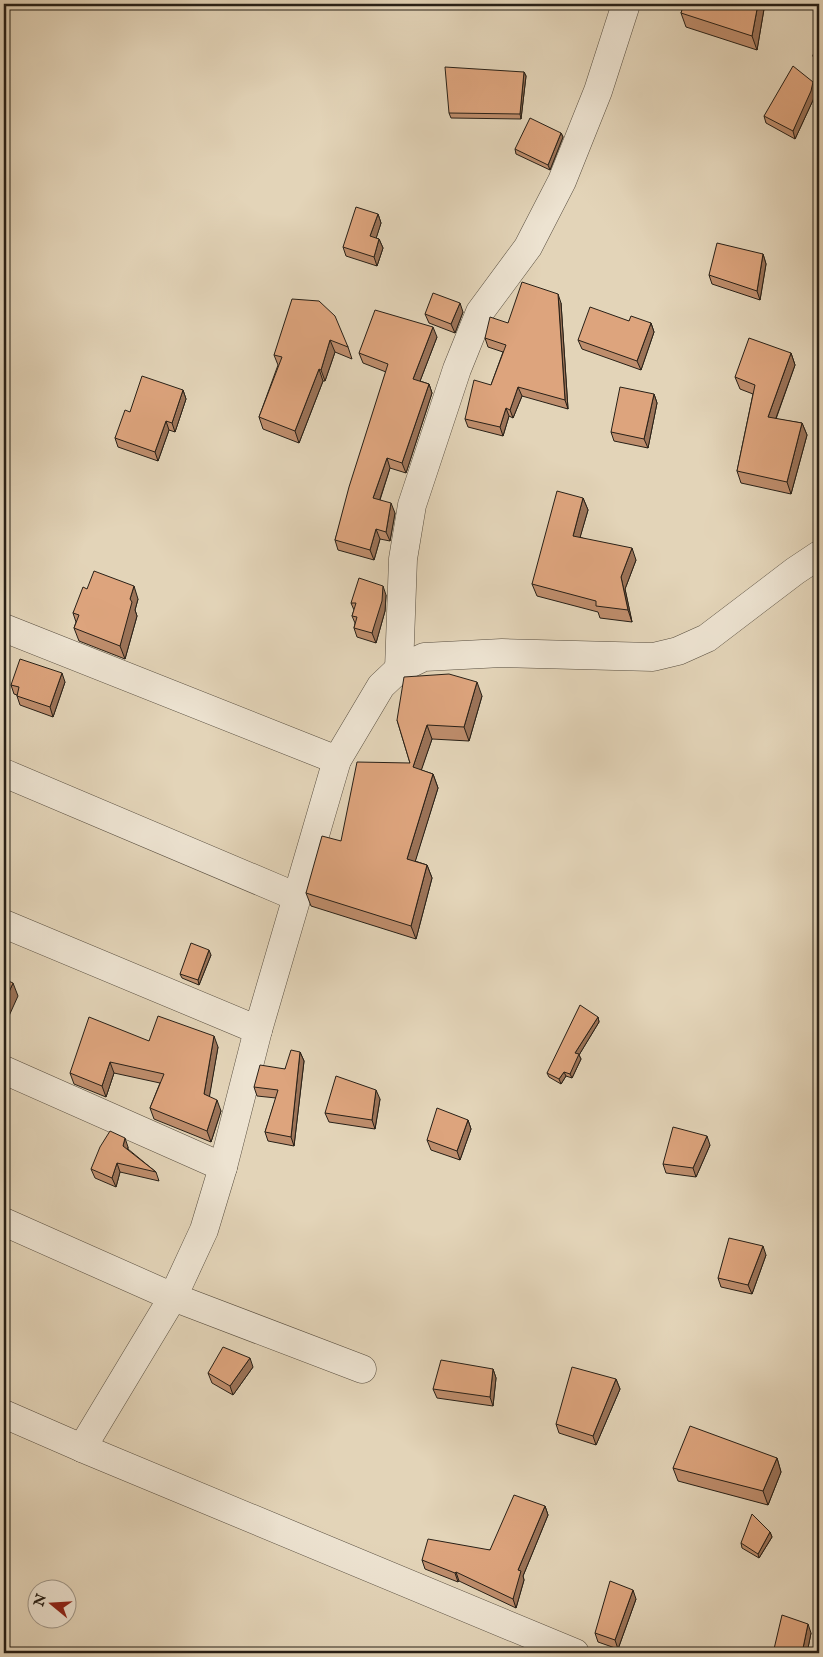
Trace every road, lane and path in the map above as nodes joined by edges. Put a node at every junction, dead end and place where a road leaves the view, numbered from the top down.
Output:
1 (626, 4) edge
2 (819, 555) edge
3 (4, 628) edge
4 (399, 669) junction
5 (337, 760) junction
6 (4, 773) edge
7 (297, 897) junction
8 (4, 924) edge
9 (258, 1030) junction
10 (4, 1070) edge
11 (223, 1167) junction
12 (4, 1222) edge
13 (173, 1297) junction
14 (362, 1370) dead end
15 (4, 1414) edge
16 (82, 1448) junction
17 (576, 1653) edge

1 - 4 street
2 - 4 street
3 - 5 street
4 - 5 street
5 - 7 street
6 - 7 street
7 - 9 street
8 - 9 street
9 - 11 street
10 - 11 street
11 - 13 street
12 - 13 street
13 - 14 street
13 - 16 street
15 - 16 street
16 - 17 street

